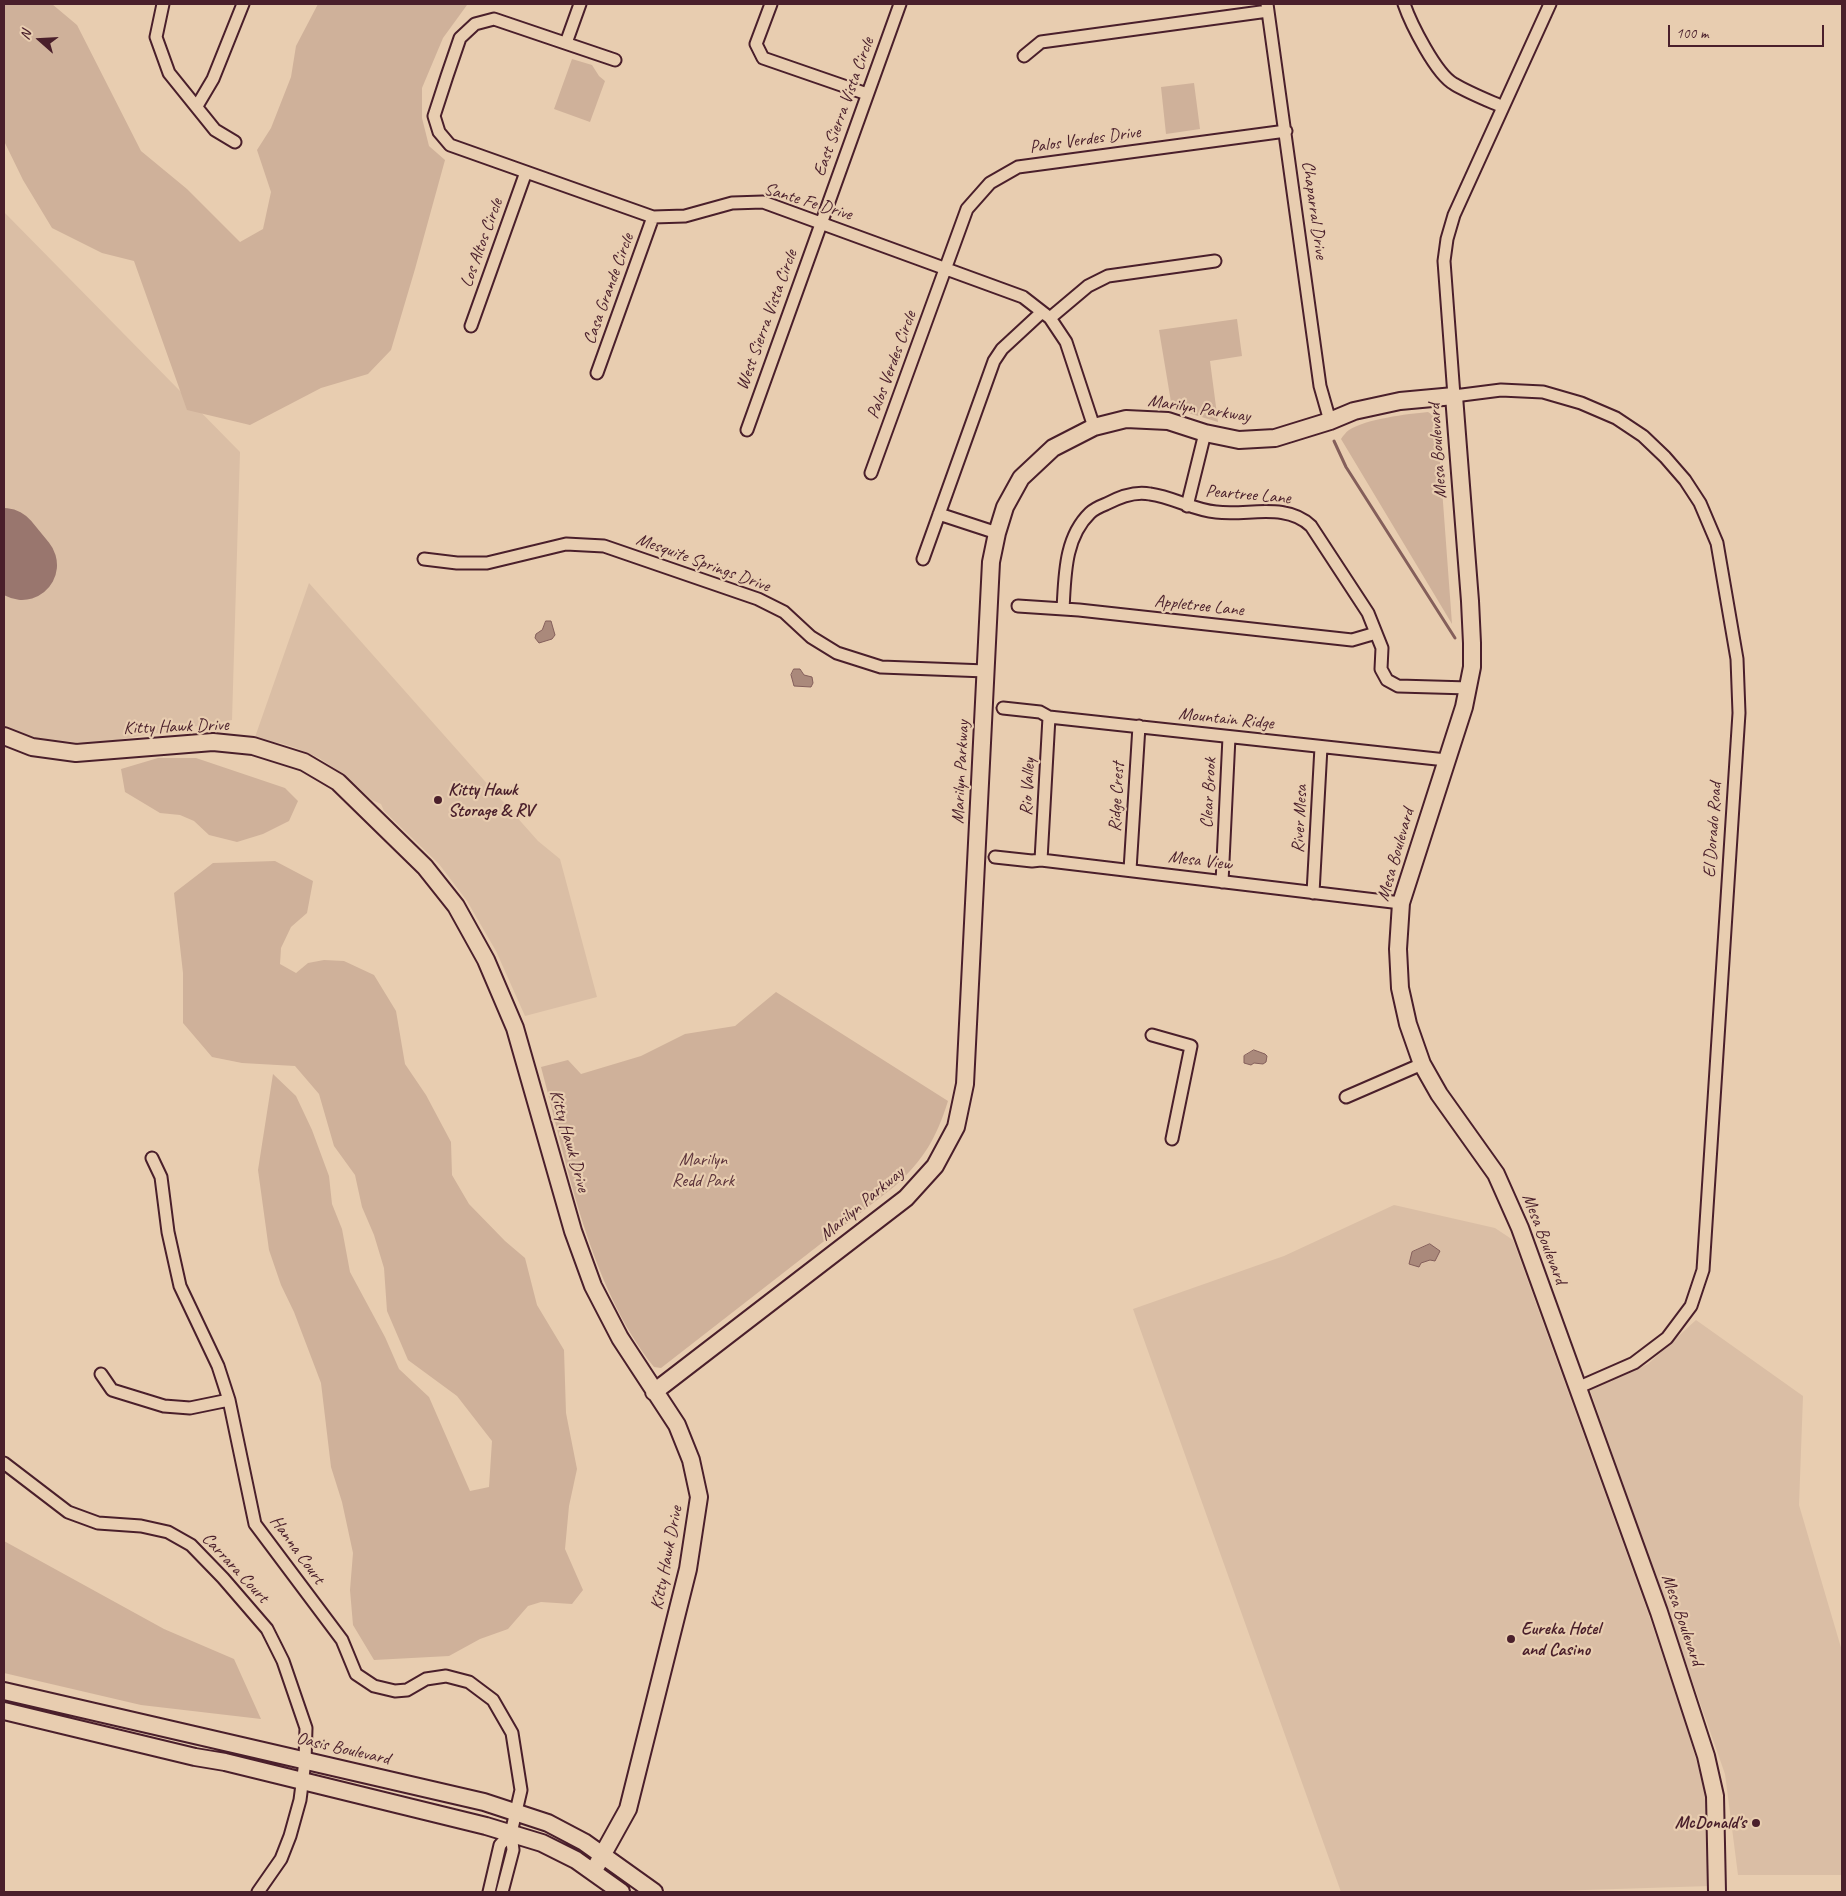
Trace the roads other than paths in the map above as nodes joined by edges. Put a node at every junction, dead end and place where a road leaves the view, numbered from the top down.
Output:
1 (163, 4) edge
2 (243, 4) edge
3 (580, 4) edge
4 (771, 4) edge
5 (900, 4) edge
6 (1404, 4) edge
7 (1550, 4) edge
8 (1268, 7) edge
9 (566, 44) junction
10 (1024, 56) dead end
11 (615, 60) dead end
12 (868, 94) junction
13 (196, 106) junction
14 (1503, 107) junction
15 (1286, 131) junction
16 (235, 142) dead end
17 (526, 172) junction
18 (653, 217) junction
19 (821, 222) junction
20 (1215, 261) dead end
21 (945, 268) junction
22 (1046, 315) junction
23 (471, 326) dead end
24 (597, 373) dead end
25 (1454, 396) junction
26 (1330, 421) junction
27 (1094, 426) junction
28 (747, 430) dead end
29 (1205, 433) junction
30 (871, 473) dead end
31 (1187, 506) junction
32 (939, 514) junction
33 (997, 533) junction
34 (424, 559) dead end
35 (923, 559) dead end
36 (1018, 606) dead end
37 (1063, 609) junction
38 (1376, 633) junction
39 (986, 671) junction
40 (1469, 688) junction
41 (1003, 708) dead end
42 (1049, 716) junction
43 (1138, 726) junction
44 (4, 736) edge
45 (1229, 736) junction
46 (1321, 747) junction
47 (1446, 760) junction
48 (995, 857) dead end
49 (1041, 860) junction
50 (1130, 870) junction
51 (1222, 882) junction
52 (1313, 893) junction
53 (1401, 903) junction
54 (1152, 1034) dead end
55 (1422, 1064) junction
56 (1346, 1097) dead end
57 (1172, 1139) dead end
58 (152, 1158) dead end
59 (101, 1374) dead end
60 (1577, 1388) junction
61 (654, 1392) junction
62 (229, 1400) junction
63 (4, 1464) edge
64 (4, 1691) edge
65 (4, 1711) edge
66 (305, 1760) junction
67 (302, 1781) junction
68 (517, 1813) junction
69 (511, 1833) junction
70 (603, 1856) junction
71 (593, 1872) junction
72 (258, 1892) edge
73 (489, 1892) edge
74 (502, 1892) edge
75 (621, 1892) edge
76 (654, 1892) edge
77 (1717, 1892) edge

1 - 13 street
2 - 13 street
3 - 9 street
4 - 12 street
5 - 12 street, East Sierra Vista Circle
6 - 14 street
7 - 14 street, Mesa Boulevard
8 - 10 street
8 - 15 street, Chaparral Drive
9 - 11 street, Sante Fe Drive
9 - 17 street, Sante Fe Drive
12 - 19 street, East Sierra Vista Circle
13 - 16 street
14 - 25 street, Mesa Boulevard
15 - 21 street, Palos Verdes Drive
15 - 26 street, Chaparral Drive
17 - 18 street, Sante Fe Drive
17 - 23 street, Los Altos Circle
18 - 19 street, Sante Fe Drive
18 - 24 street, Casa Grande Circle
19 - 21 street, Sante Fe Drive
19 - 28 street, West Sierra Vista Circle
20 - 22 street
21 - 22 street, Sante Fe Drive
21 - 30 street, Palos Verdes Circle
22 - 27 street, Sante Fe Drive
22 - 32 street
25 - 26 street, Marilyn Parkway
25 - 40 street, Mesa Boulevard
25 - 60 street, El Dorado Road
26 - 29 street, Marilyn Parkway
27 - 29 street, Marilyn Parkway
27 - 33 street, Marilyn Parkway
29 - 31 street
31 - 37 street, Peartree Lane
31 - 38 street, Peartree Lane
32 - 33 street
32 - 35 street
33 - 39 street, Marilyn Parkway
34 - 39 street, Mesquite Springs Drive
36 - 37 street, Appletree Lane
37 - 38 street, Appletree Lane
38 - 40 street, Peartree Lane
39 - 61 street, Marilyn Parkway
40 - 47 street, Mesa Boulevard
41 - 42 street, Mountain Ridge
42 - 43 street, Mountain Ridge
42 - 49 street, Rio Valley
43 - 45 street, Mountain Ridge
43 - 50 street, Ridge Crest
44 - 61 street, Kitty Hawk Drive
45 - 46 street, Mountain Ridge
45 - 51 street, Clear Brook
46 - 47 street, Mountain Ridge
46 - 52 street, River Mesa
47 - 53 street, Mesa Boulevard
48 - 49 street, Mesa View
49 - 50 street, Mesa View
50 - 51 street, Mesa View
51 - 52 street, Mesa View
52 - 53 street, Mesa View
53 - 55 street, Mesa Boulevard
54 - 57 street
55 - 56 street
55 - 60 street, Mesa Boulevard
58 - 62 street, Hanna Court
59 - 62 street
60 - 77 street, Mesa Boulevard
61 - 70 street, Kitty Hawk Drive
62 - 68 street, Hanna Court
63 - 66 street, Carrara Court
64 - 66 street, Oasis Boulevard
65 - 67 street
66 - 67 street, Carrara Court
66 - 68 street, Oasis Boulevard
67 - 69 street
67 - 72 street, Carrara Court
68 - 69 street, Hanna Court
68 - 70 street, Oasis Boulevard
69 - 71 street
69 - 73 street
69 - 74 street
70 - 71 street, Kitty Hawk Drive
70 - 76 street, Oasis Boulevard
71 - 75 street

